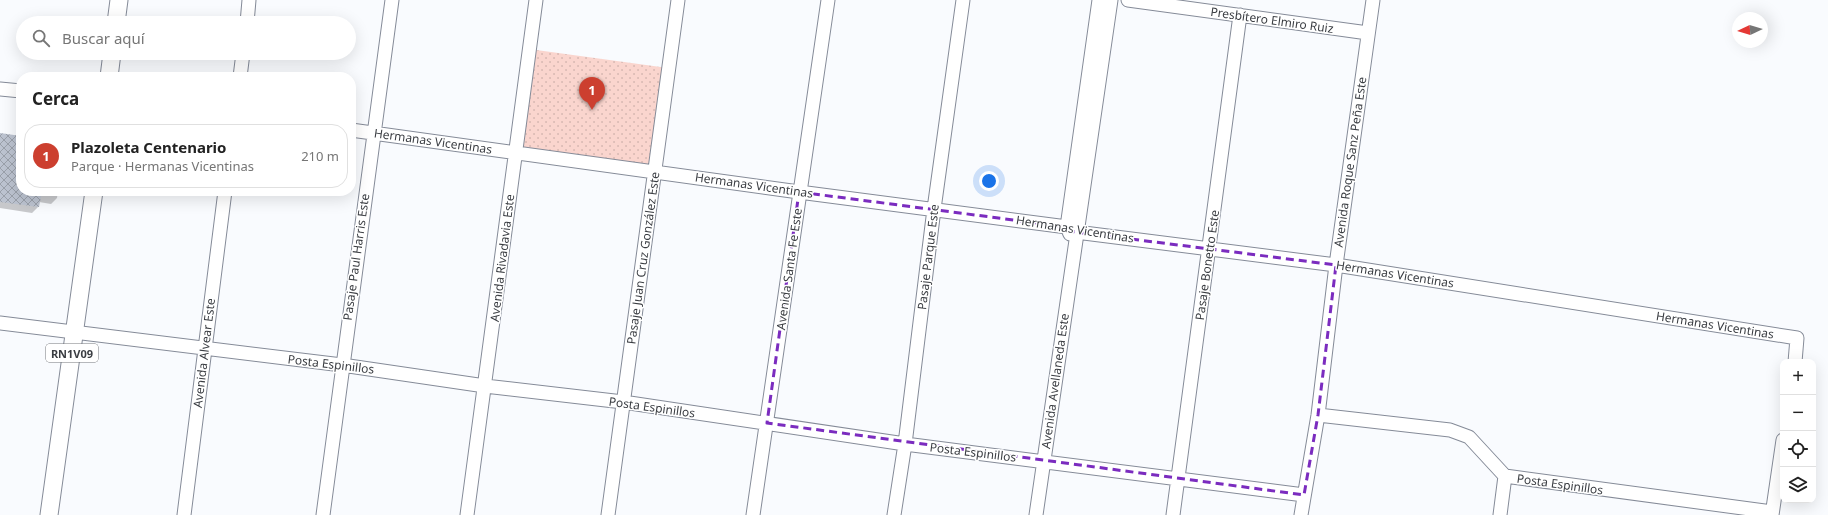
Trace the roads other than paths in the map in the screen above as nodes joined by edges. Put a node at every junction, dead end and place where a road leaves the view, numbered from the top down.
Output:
1 (119, 0) edge
2 (249, 0) edge
3 (392, 0) edge
4 (536, 0) edge
5 (678, 0) edge
6 (828, 0) edge
7 (963, 0) edge
8 (1099, 0) edge
9 (1111, 0) edge
10 (1128, 0) edge
11 (1373, 0) edge
12 (1240, 15) junction
13 (117, 16) edge
14 (247, 16) edge
15 (1368, 33) junction
16 (111, 60) edge
17 (242, 60) edge
18 (110, 72) edge
19 (241, 72) edge
20 (0, 89) edge
21 (16, 91) edge
22 (356, 131) edge
23 (373, 133) junction
24 (515, 152) junction
25 (655, 171) junction
26 (799, 192) junction
27 (93, 196) edge
28 (224, 196) edge
29 (934, 209) junction
30 (1072, 229) junction
31 (1209, 247) junction
32 (1336, 265) junction
33 (0, 323) edge
34 (75, 333) junction
35 (204, 349) junction
36 (1795, 359) edge
37 (342, 365) junction
38 (485, 386) junction
39 (623, 402) junction
40 (1318, 415) junction
41 (767, 424) junction
42 (905, 444) junction
43 (1780, 460) edge
44 (1043, 461) junction
45 (1505, 476) junction
46 (1178, 478) junction
47 (1304, 495) junction
48 (1772, 513) edge
49 (49, 515) edge
50 (184, 515) edge
51 (323, 515) edge
52 (467, 515) edge
53 (608, 515) edge
54 (753, 515) edge
55 (894, 515) edge
56 (1036, 515) edge
57 (1173, 515) edge
58 (1301, 515) edge
59 (1500, 515) edge

1 - 13 main road
2 - 14 street
3 - 23 street, Pasaje Paul Harris Este
4 - 24 street, Avenida Rivadavia Este
5 - 25 street, Pasaje Juan Cruz González Este
6 - 26 street, Avenida Santa Fe Este
7 - 29 street, Pasaje Parque Este
8 - 30 street, Avenida Avellaneda Este
9 - 30 street, Avenida Avellaneda Este
10 - 12 street, Presbítero Elmiro Ruiz
11 - 15 street, Avenida Roque Sanz Peña Este
12 - 15 street, Presbítero Elmiro Ruiz
12 - 31 street, Pasaje Bonetto Este
15 - 32 street, Avenida Roque Sanz Peña Este
16 - 18 main road
17 - 19 street
20 - 21 street
22 - 23 street, Hermanas Vicentinas
23 - 24 street, Hermanas Vicentinas
23 - 37 street, Pasaje Paul Harris Este
24 - 25 street, Hermanas Vicentinas
24 - 38 street, Avenida Rivadavia Este
25 - 26 street, Hermanas Vicentinas
25 - 39 street, Pasaje Juan Cruz González Este
26 - 29 street, Hermanas Vicentinas
26 - 41 street, Avenida Santa Fe Este
27 - 34 main road, RN1V09
28 - 35 street, Avenida Alvear Este
29 - 30 street, Hermanas Vicentinas
29 - 42 street, Pasaje Parque Este
30 - 31 street, Hermanas Vicentinas
30 - 44 street, Avenida Avellaneda Este
31 - 32 street, Hermanas Vicentinas
31 - 46 street, Pasaje Bonetto Este
32 - 36 street, Hermanas Vicentinas
32 - 40 street, Avenida Roque Sanz Peña Este
33 - 34 street, Posta Espinillos
34 - 35 street, Posta Espinillos
34 - 49 main road, RN1V09
35 - 37 street, Posta Espinillos
35 - 50 street, Avenida Alvear Este
37 - 38 street, Posta Espinillos
37 - 51 street, Pasaje Paul Harris Este
38 - 39 street, Posta Espinillos
38 - 52 street, Avenida Rivadavia Este
39 - 41 street, Posta Espinillos
39 - 53 street, Pasaje Juan Cruz González Este
40 - 45 street, Posta Espinillos
40 - 47 street, Avenida Roque Sanz Peña Este
41 - 42 street, Posta Espinillos
41 - 54 street, Avenida Santa Fe Este
42 - 44 street, Posta Espinillos
42 - 55 street, Pasaje Parque Este
43 - 48 street
44 - 46 street, Posta Espinillos
44 - 56 street, Avenida Avellaneda Este
45 - 48 street, Posta Espinillos
45 - 59 street
46 - 47 street, Posta Espinillos
46 - 57 street, Pasaje Bonetto Este
47 - 58 street, Avenida Roque Sanz Peña Este

